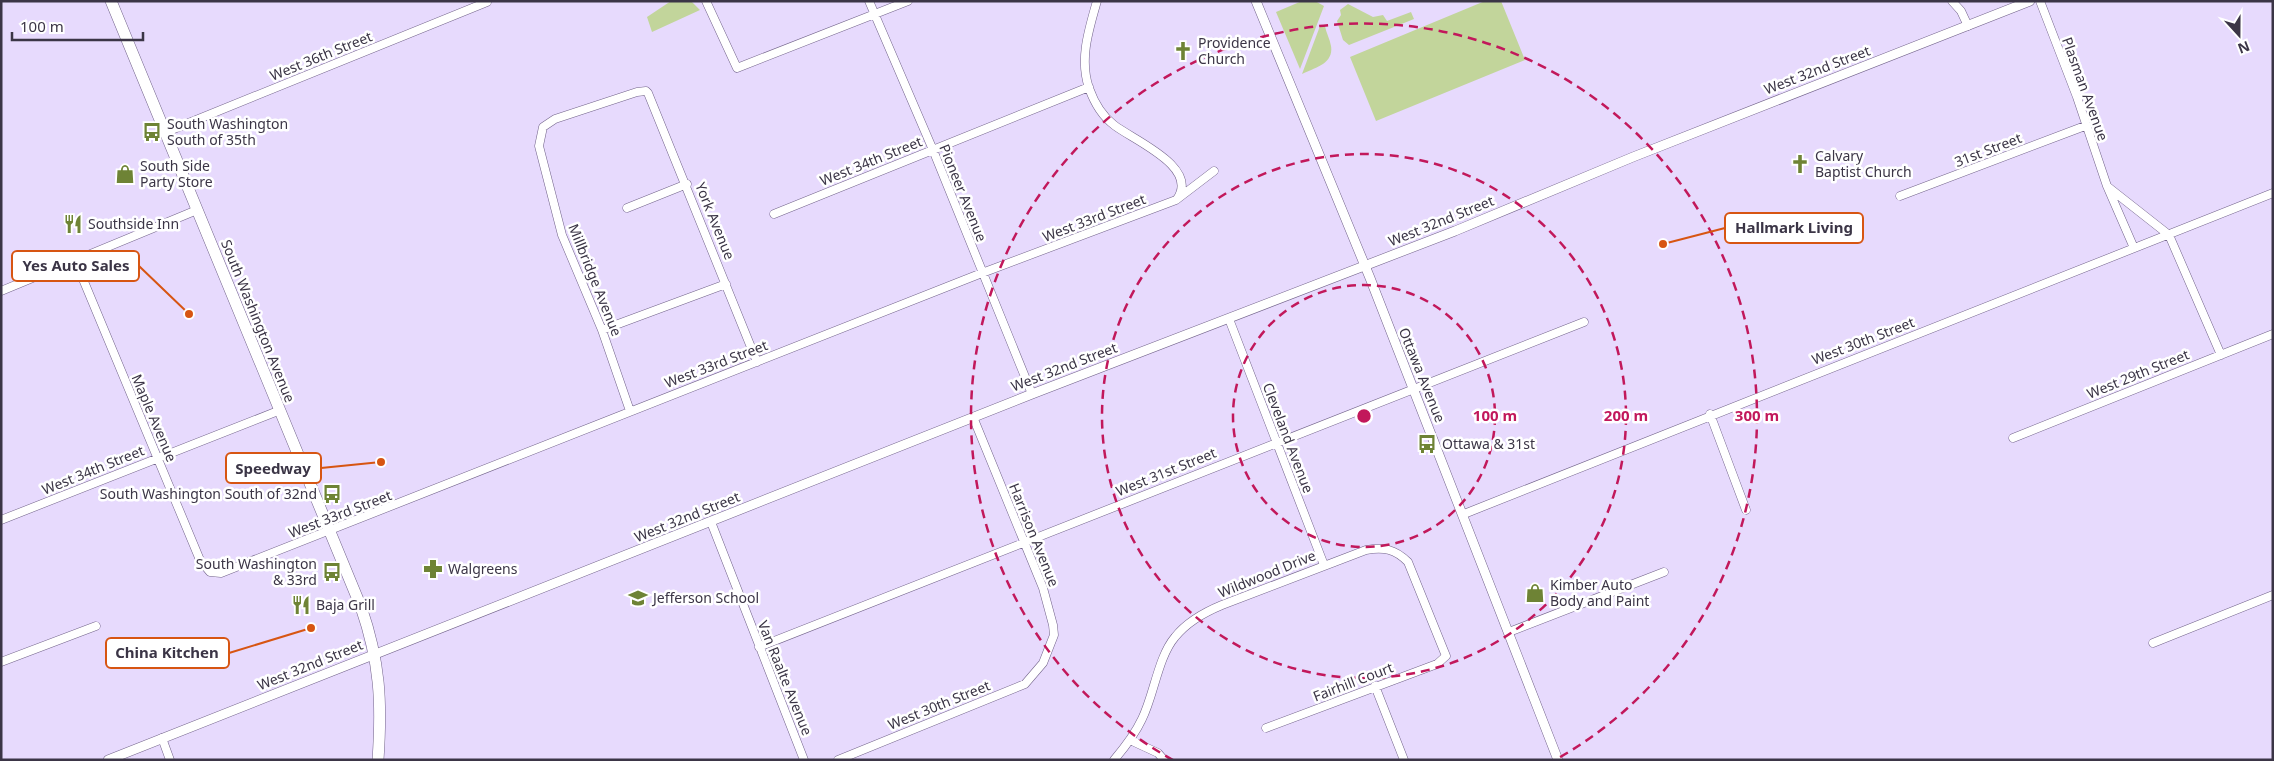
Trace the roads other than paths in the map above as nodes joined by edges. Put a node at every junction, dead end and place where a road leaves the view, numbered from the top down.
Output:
1 (111, 1) edge
2 (706, 1) edge
3 (869, 1) edge
4 (908, 1) edge
5 (1097, 1) edge
6 (1256, 1) edge
7 (1952, 1) edge
8 (2030, 1) edge
9 (2040, 1) edge
10 (487, 2) dead end
11 (875, 14) junction
12 (1968, 26) junction
13 (1089, 87) junction
14 (646, 91) joint
15 (2085, 126) junction
16 (164, 133) junction
17 (933, 150) junction
18 (1214, 171) dead end
19 (687, 184) junction
20 (2107, 186) junction
21 (2273, 193) edge
22 (1900, 196) dead end
23 (1176, 200) junction
24 (627, 208) dead end
25 (197, 210) junction
26 (774, 214) dead end
27 (2169, 235) junction
28 (2134, 248) junction
29 (74, 260) junction
30 (1365, 266) junction
31 (982, 274) junction
32 (726, 284) junction
33 (1, 291) edge
34 (1229, 319) junction
35 (1584, 322) dead end
36 (602, 330) junction
37 (2273, 334) edge
38 (2221, 355) junction
39 (757, 362) junction
40 (1412, 388) junction
41 (1032, 394) junction
42 (278, 410) junction
43 (630, 411) junction
44 (1710, 414) junction
45 (974, 417) junction
46 (2013, 438) dead end
47 (1276, 442) junction
48 (158, 458) junction
49 (1746, 510) dead end
50 (1464, 514) junction
51 (1, 520) edge
52 (711, 522) junction
53 (329, 531) junction
54 (1023, 542) junction
55 (1324, 565) junction
56 (1664, 572) dead end
57 (222, 573) joint
58 (2273, 595) edge
59 (96, 626) dead end
60 (1509, 632) junction
61 (2152, 643) dead end
62 (759, 647) junction
63 (375, 654) junction
64 (1446, 656) joint
65 (1, 662) edge
66 (1043, 663) joint
67 (1375, 686) junction
68 (1266, 728) dead end
69 (162, 738) junction
70 (1130, 740) junction
71 (1557, 759) edge
72 (108, 760) edge
73 (170, 760) edge
74 (378, 760) edge
75 (804, 760) edge
76 (838, 760) edge
77 (1114, 760) edge
78 (1164, 760) edge
79 (1404, 760) edge

1 - 16 main road, South Washington Avenue
2 - 11 street
3 - 11 street, Pioneer Avenue
4 - 11 street
5 - 13 street
6 - 30 street, Ottawa Avenue
7 - 12 street
8 - 12 street, West 32nd Street
9 - 15 street, Plasman Avenue
10 - 16 street, West 36th Street
11 - 17 street, Pioneer Avenue
12 - 30 street, West 32nd Street
13 - 17 street, West 34th Street
13 - 23 street
14 - 19 street, York Avenue
14 - 36 street, Millbridge Avenue
15 - 20 street, Plasman Avenue
15 - 22 street, 31st Street
16 - 25 main road, South Washington Avenue
17 - 26 street, West 34th Street
17 - 31 street, Pioneer Avenue
18 - 23 street, West 33rd Street
19 - 24 street
19 - 32 street, York Avenue
20 - 27 street
20 - 28 street, Plasman Avenue
21 - 27 street, West 30th Street
23 - 31 street, West 33rd Street
25 - 29 street
25 - 42 main road, South Washington Avenue
27 - 28 street, West 30th Street
27 - 38 street
28 - 44 street, West 30th Street
29 - 33 street
29 - 48 street, Maple Avenue
30 - 34 street, West 32nd Street
30 - 40 street, Ottawa Avenue
31 - 39 street, West 33rd Street
31 - 41 street, Pioneer Avenue
32 - 36 street
32 - 39 street, York Avenue
34 - 41 street, West 32nd Street
34 - 47 street, Cleveland Avenue
35 - 40 street, West 31st Street
36 - 43 street, Millbridge Avenue
37 - 38 street, West 29th Street
38 - 46 street, West 29th Street
39 - 43 street, West 33rd Street
40 - 47 street, West 31st Street
40 - 50 street, Ottawa Avenue
41 - 45 street, West 32nd Street
42 - 48 street, West 34th Street
42 - 53 main road, South Washington Avenue
43 - 53 street, West 33rd Street
44 - 49 street
44 - 50 street, West 30th Street
45 - 52 street, West 32nd Street
45 - 54 street, Harrison Avenue
47 - 54 street, West 31st Street
47 - 55 street, Cleveland Avenue
48 - 51 street, West 34th Street
48 - 57 street, Maple Avenue
50 - 60 street, Ottawa Avenue
52 - 62 street, Van Raalte Avenue
52 - 63 street, West 32nd Street
53 - 57 street, West 33rd Street
53 - 63 main road, South Washington Avenue
54 - 62 street, West 31st Street
54 - 66 street, Harrison Avenue
55 - 64 street, Wildwood Drive
55 - 70 street, Wildwood Drive
56 - 60 street
58 - 61 street
59 - 65 street
60 - 71 street, Ottawa Avenue
62 - 75 street, Van Raalte Avenue
63 - 69 street, West 32nd Street
63 - 74 main road, South Washington Avenue
64 - 67 street, Fairhill Court
66 - 76 street, West 30th Street
67 - 68 street, Fairhill Court
67 - 79 street
69 - 72 street, West 32nd Street
69 - 73 street
70 - 77 street, Wildwood Drive
70 - 78 street

